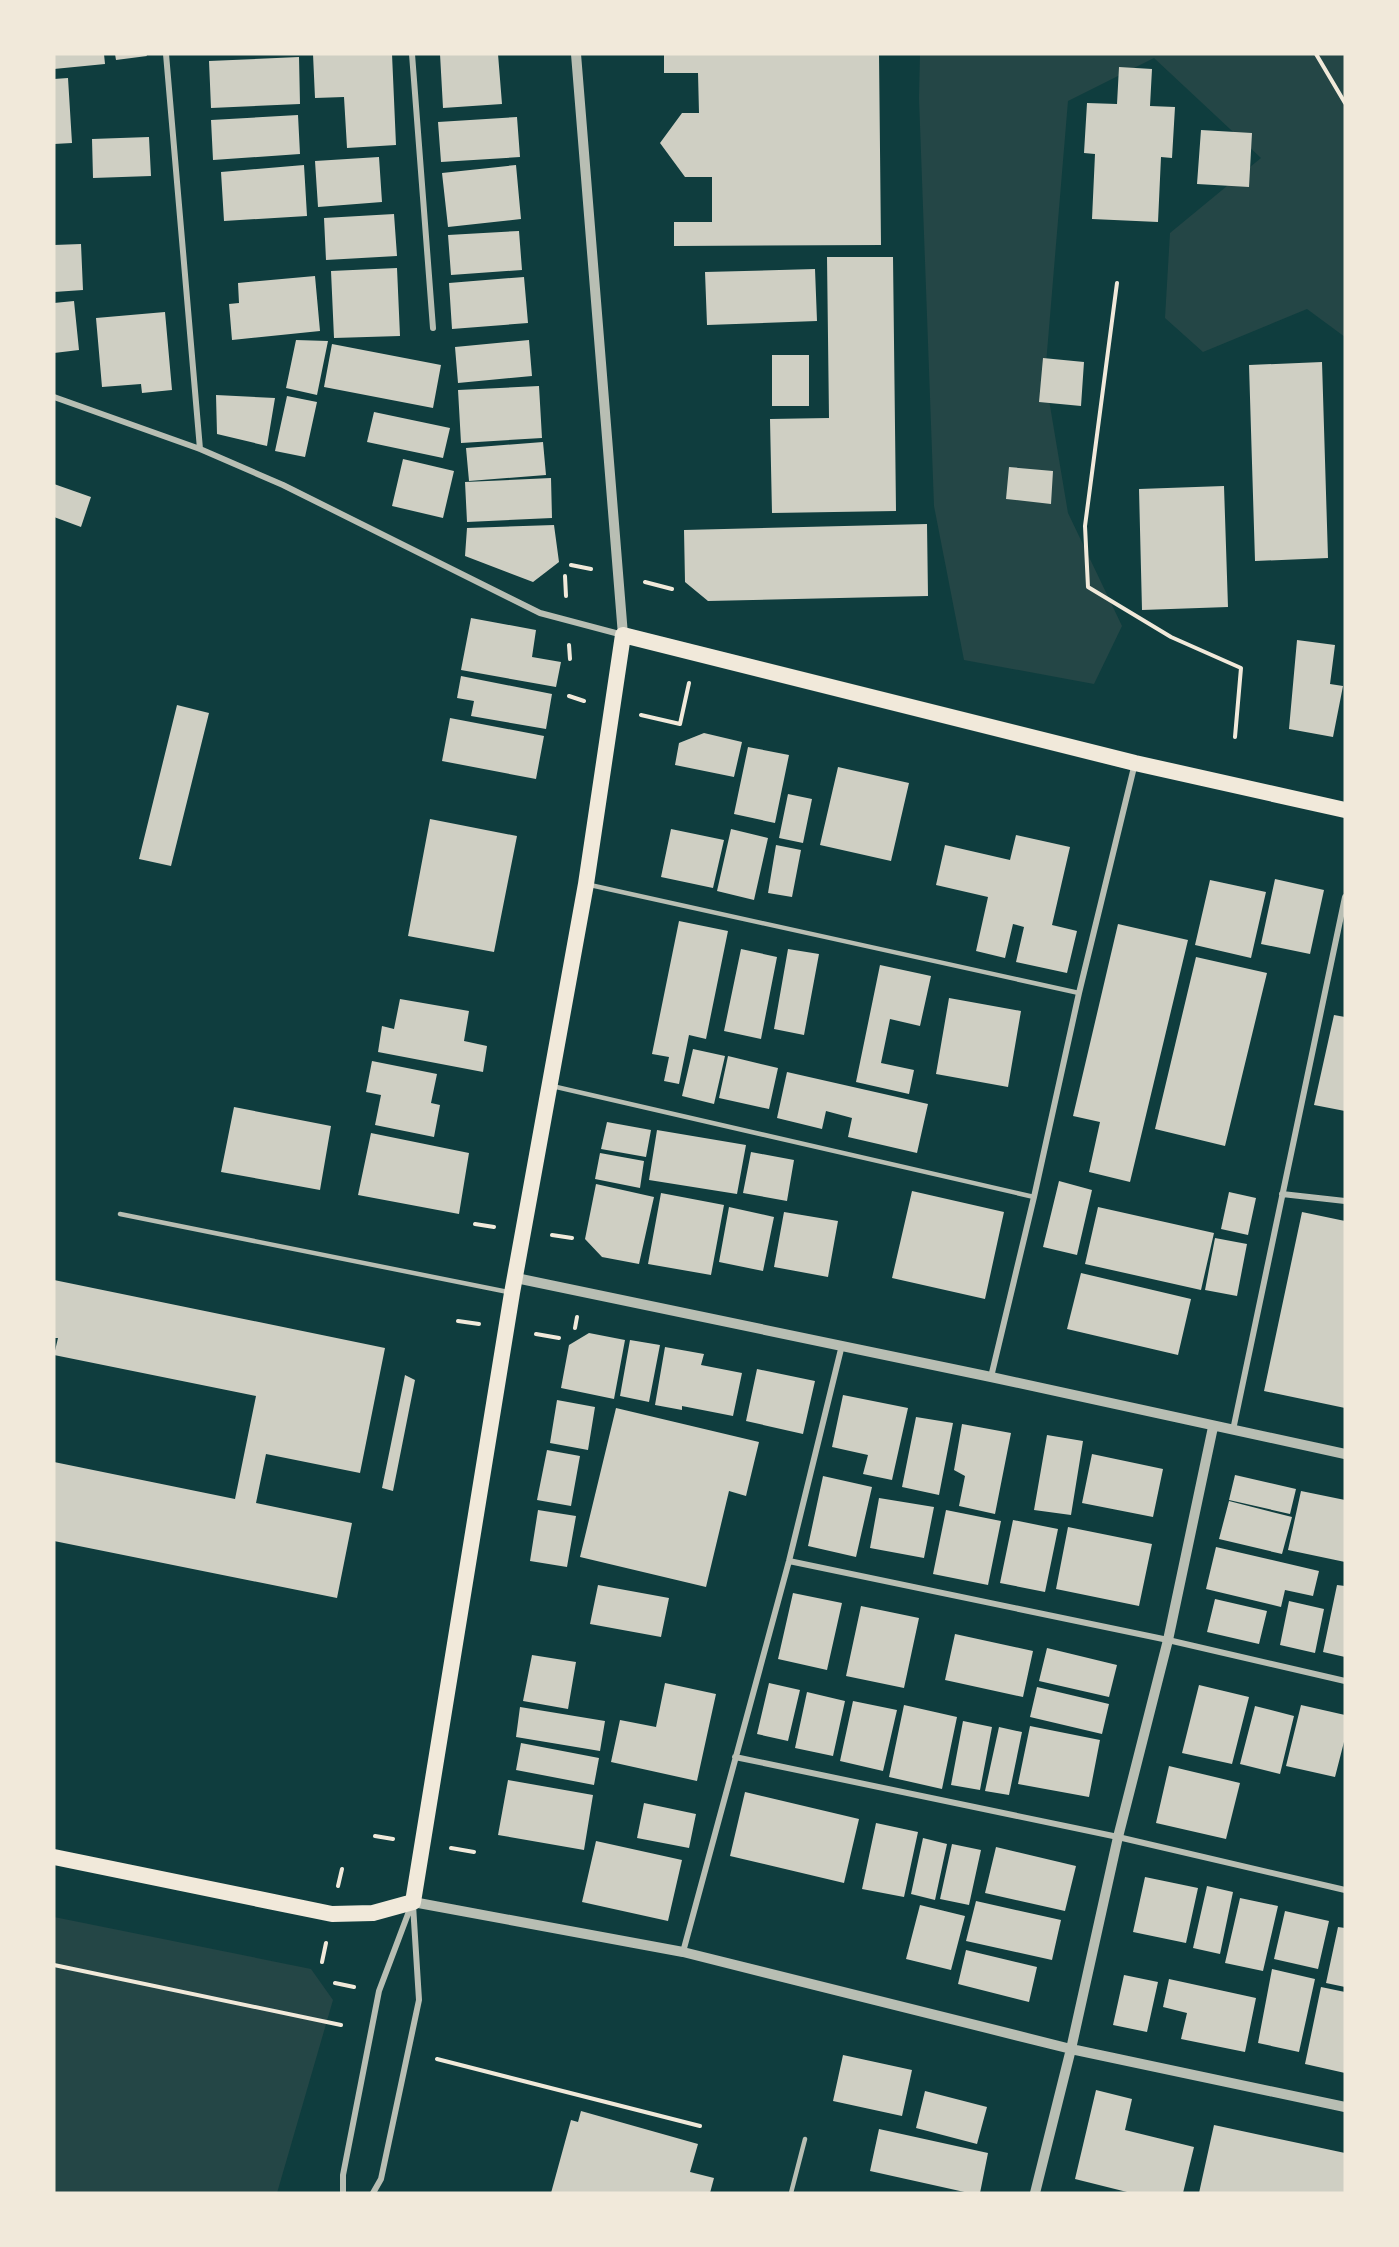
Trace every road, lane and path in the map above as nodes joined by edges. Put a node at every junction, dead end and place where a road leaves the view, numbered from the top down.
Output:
1 (166, 54) edge
2 (411, 54) edge
3 (576, 54) edge
4 (1316, 54) edge
5 (1345, 103) edge
6 (1117, 283) dead end
7 (433, 328) dead end
8 (54, 397) edge
9 (200, 449) junction
10 (623, 635) junction
11 (694, 654) junction
12 (569, 696) dead end
13 (612, 709) junction
14 (1234, 737) dead end
15 (1135, 763) junction
16 (1345, 810) edge
17 (586, 884) junction
18 (1345, 897) edge
19 (1079, 993) junction
20 (551, 1086) junction
21 (1282, 1194) junction
22 (1034, 1197) junction
23 (1345, 1201) edge
24 (120, 1214) dead end
25 (514, 1286) junction
26 (842, 1345) junction
27 (991, 1377) junction
28 (1213, 1427) junction
29 (1233, 1430) junction
30 (1345, 1454) edge
31 (789, 1561) junction
32 (1168, 1640) junction
33 (1345, 1681) edge
34 (735, 1757) junction
35 (1118, 1837) junction
36 (54, 1857) edge
37 (1345, 1890) edge
38 (413, 1902) junction
39 (683, 1952) junction
40 (54, 1965) edge
41 (341, 2025) dead end
42 (1071, 2049) junction
43 (437, 2059) dead end
44 (1345, 2107) edge
45 (700, 2126) dead end
46 (805, 2139) dead end
47 (343, 2193) edge
48 (373, 2193) edge
49 (791, 2193) edge
50 (1035, 2193) edge

1 - 9 street
2 - 7 street
3 - 10 street
4 - 5 path
6 - 14 path
8 - 9 street
9 - 10 street
10 - 11 highway
10 - 13 highway
11 - 13 path
11 - 15 highway
12 - 13 path
13 - 17 highway
15 - 16 highway
15 - 19 street
17 - 19 lane
17 - 20 highway
18 - 21 street
19 - 22 street
20 - 22 lane
20 - 25 highway
21 - 23 street
21 - 29 street
22 - 27 street
24 - 25 lane
25 - 26 street
25 - 38 highway
26 - 27 street
26 - 31 street
27 - 28 street
28 - 29 street
28 - 32 street
29 - 30 street
31 - 32 street
31 - 34 street
32 - 33 street
32 - 35 street
34 - 35 street
34 - 39 street
35 - 37 street
35 - 42 street
36 - 38 highway
38 - 39 street
38 - 47 street
38 - 48 street
39 - 42 street
40 - 41 path
42 - 44 street
42 - 50 street
43 - 45 path
46 - 49 lane

